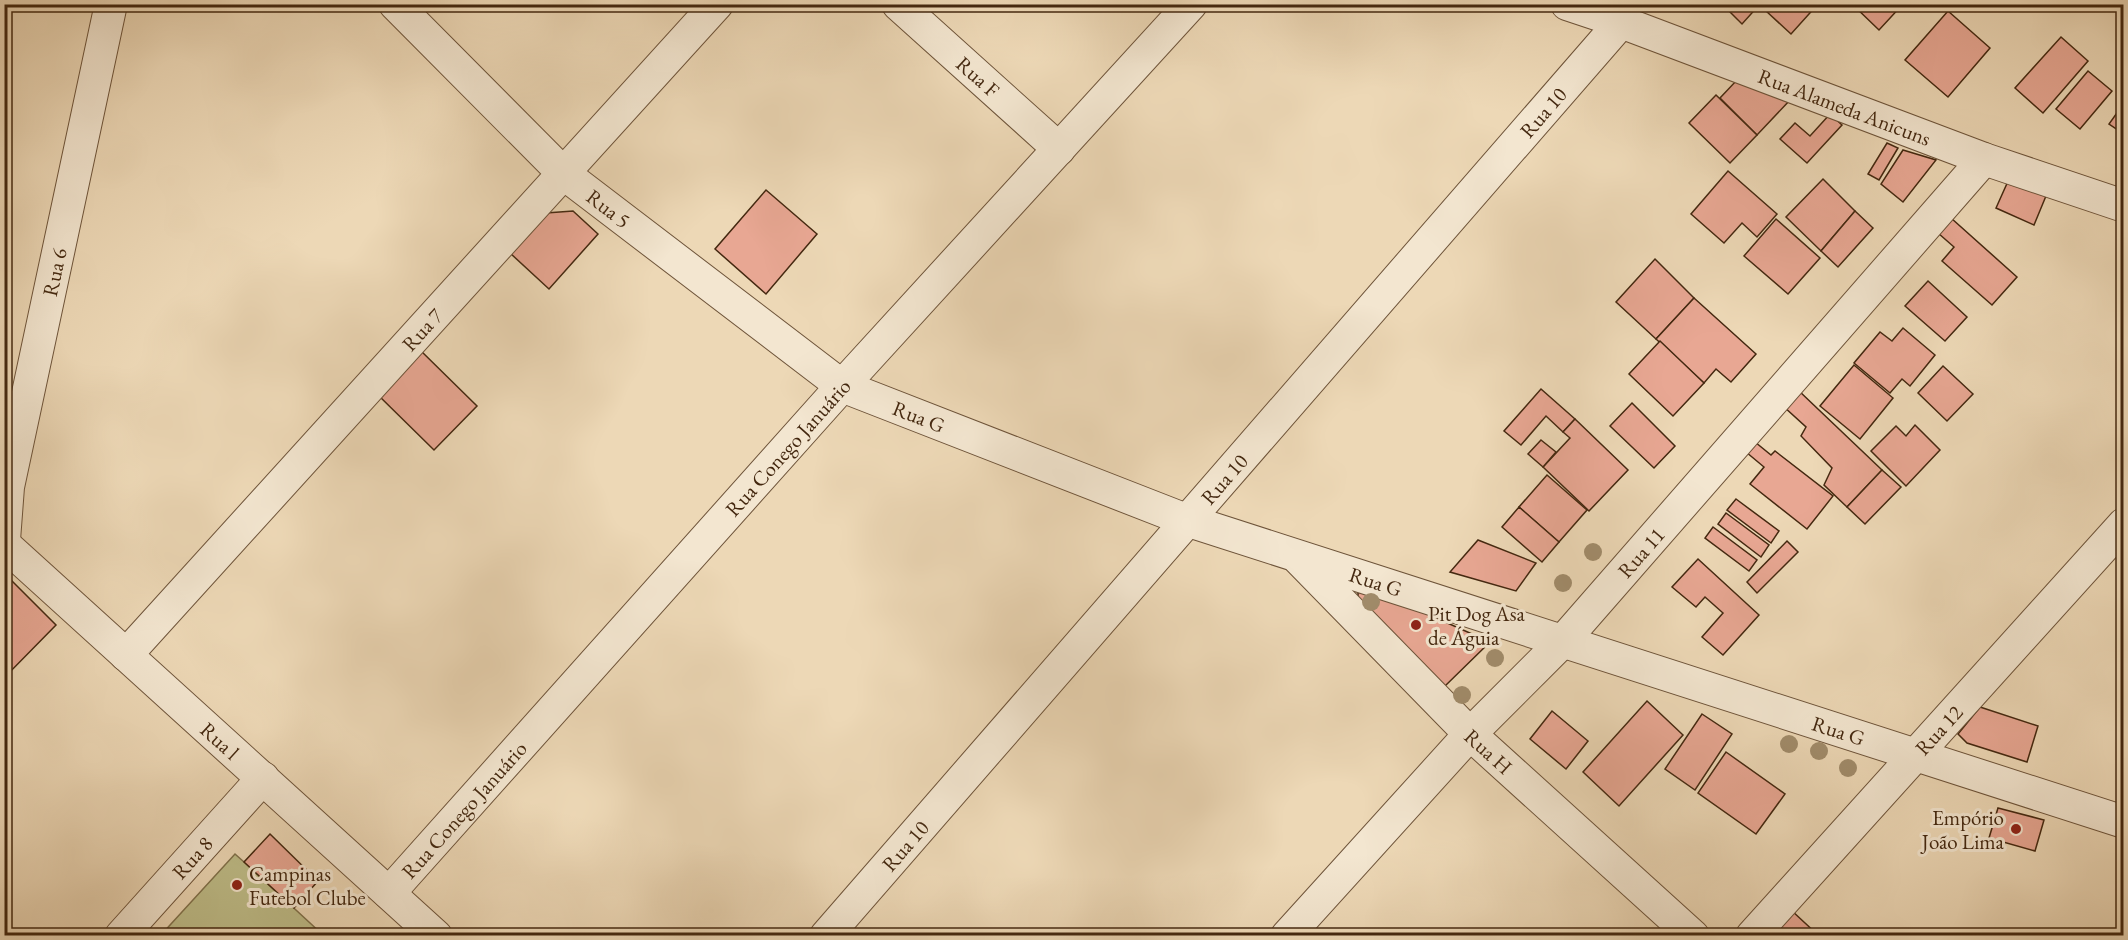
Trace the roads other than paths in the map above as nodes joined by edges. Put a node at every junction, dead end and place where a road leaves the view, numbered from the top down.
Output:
1 (111, 4) edge
2 (395, 4) edge
3 (717, 4) edge
4 (898, 4) edge
5 (1191, 4) edge
6 (1567, 4) edge
7 (1621, 22) junction
8 (1059, 149) junction
9 (1984, 159) junction
10 (563, 173) junction
11 (2124, 206) edge
12 (842, 386) junction
13 (1186, 520) junction
14 (2124, 524) edge
15 (4, 542) edge
16 (1296, 555) junction
17 (1563, 641) junction
18 (126, 655) junction
19 (1470, 734) junction
20 (1915, 755) junction
21 (263, 778) junction
22 (2124, 822) edge
23 (389, 893) junction
24 (121, 936) edge
25 (436, 936) edge
26 (826, 936) edge
27 (1287, 936) edge
28 (1693, 936) edge
29 (1752, 936) edge

1 - 15 street, Rua 6
2 - 10 street, Rua 5
3 - 10 street, Rua 7
4 - 8 street, Rua F
5 - 8 street, Rua Conego Januário
6 - 7 street, Rua Alameda Anicuns
7 - 9 street, Rua Alameda Anicuns
7 - 13 street, Rua 10
8 - 12 street, Rua Conego Januário
9 - 11 street, Rua Alameda Anicuns
9 - 17 street, Rua 11
10 - 12 street, Rua 5
10 - 18 street, Rua 7
12 - 13 street, Rua G
12 - 23 street, Rua Conego Januário
13 - 16 street, Rua G
13 - 26 street, Rua 10
14 - 20 street, Rua 12
15 - 18 street, Rua l
16 - 17 street, Rua G
16 - 19 street, Rua H
17 - 19 street, Rua 11
17 - 20 street, Rua G
18 - 21 street, Rua l
19 - 27 street, Rua 11
19 - 28 street, Rua H
20 - 22 street, Rua G
20 - 29 street, Rua 12
21 - 23 street, Rua l
21 - 24 street, Rua 8
23 - 25 street, Rua l

